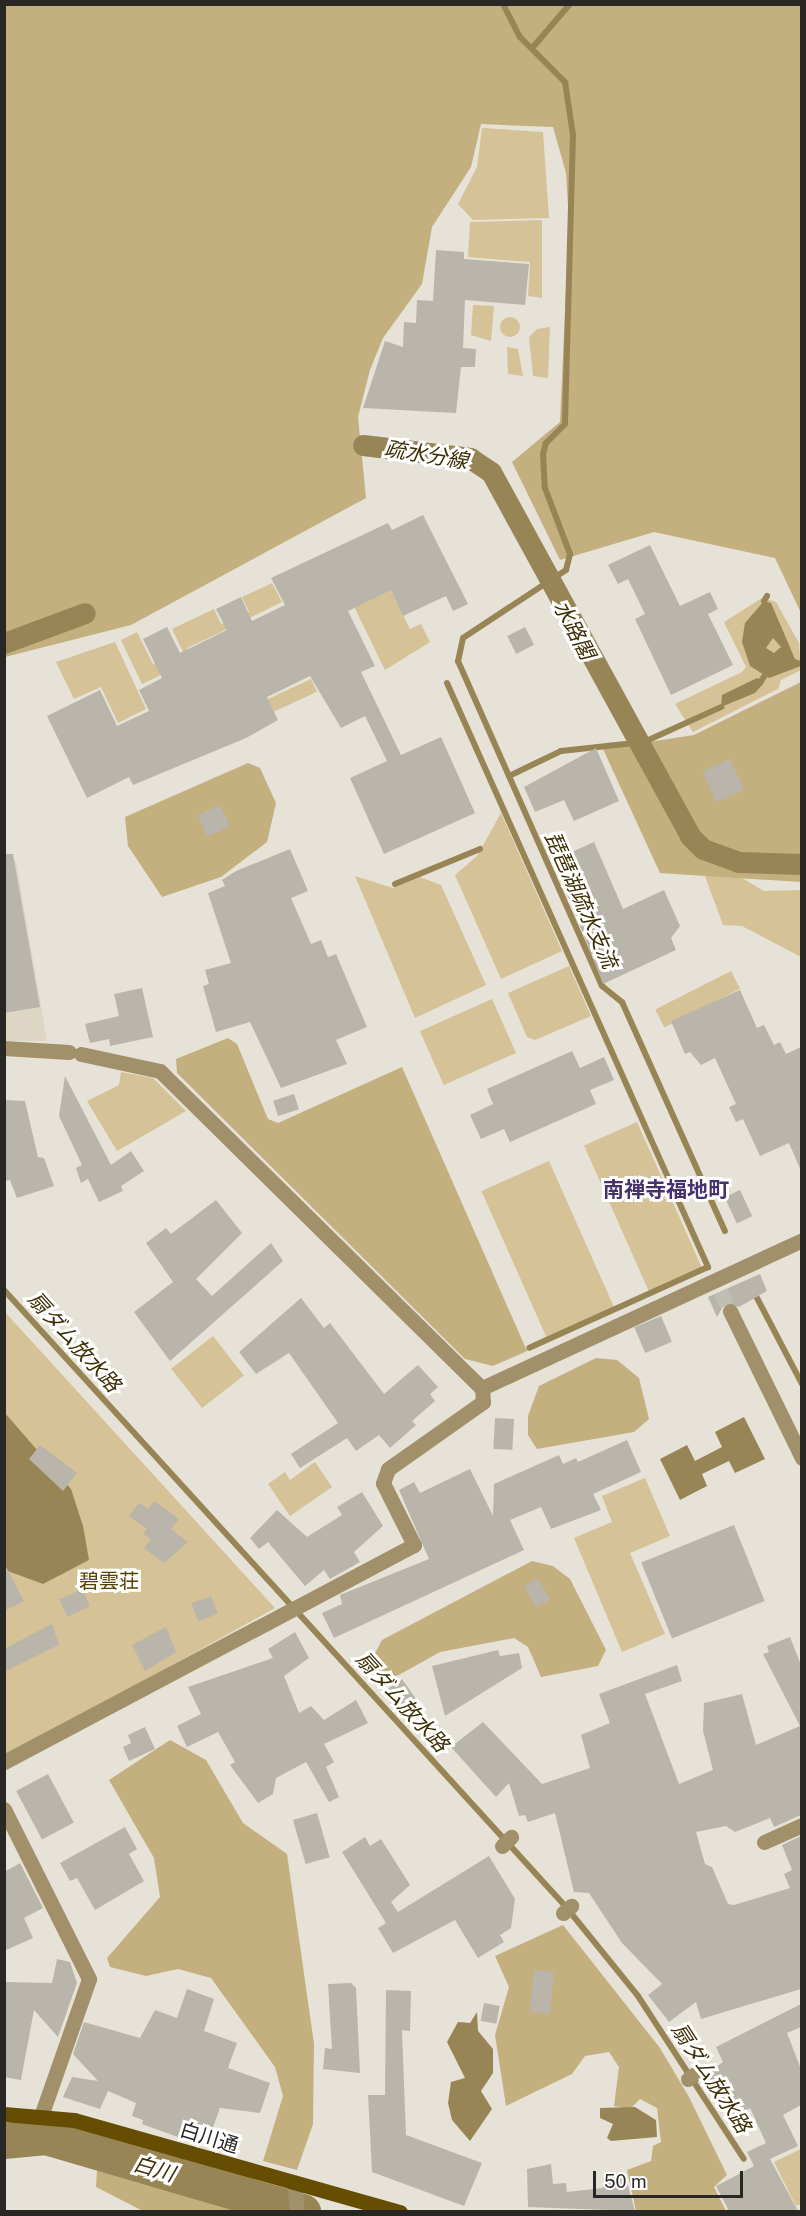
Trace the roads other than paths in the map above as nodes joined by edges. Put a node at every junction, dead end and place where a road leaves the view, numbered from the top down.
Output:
1 (4, 1048) edge
2 (801, 1240) edge
3 (730, 1311) tunnel mouth
4 (482, 1388) junction
5 (801, 1458) edge
6 (4, 1762) edge
7 (4, 1809) edge
8 (801, 1826) edge
9 (764, 1842) dead end
10 (4, 2114) edge
11 (41, 2116) junction
12 (295, 2197) edge
13 (400, 2211) edge

1 - 4 street
2 - 4 street
3 - 5 street
4 - 6 street
7 - 11 street
8 - 9 street
10 - 11 main road, 白川通
11 - 12 main road, 白川通
12 - 13 main road, 白川通

